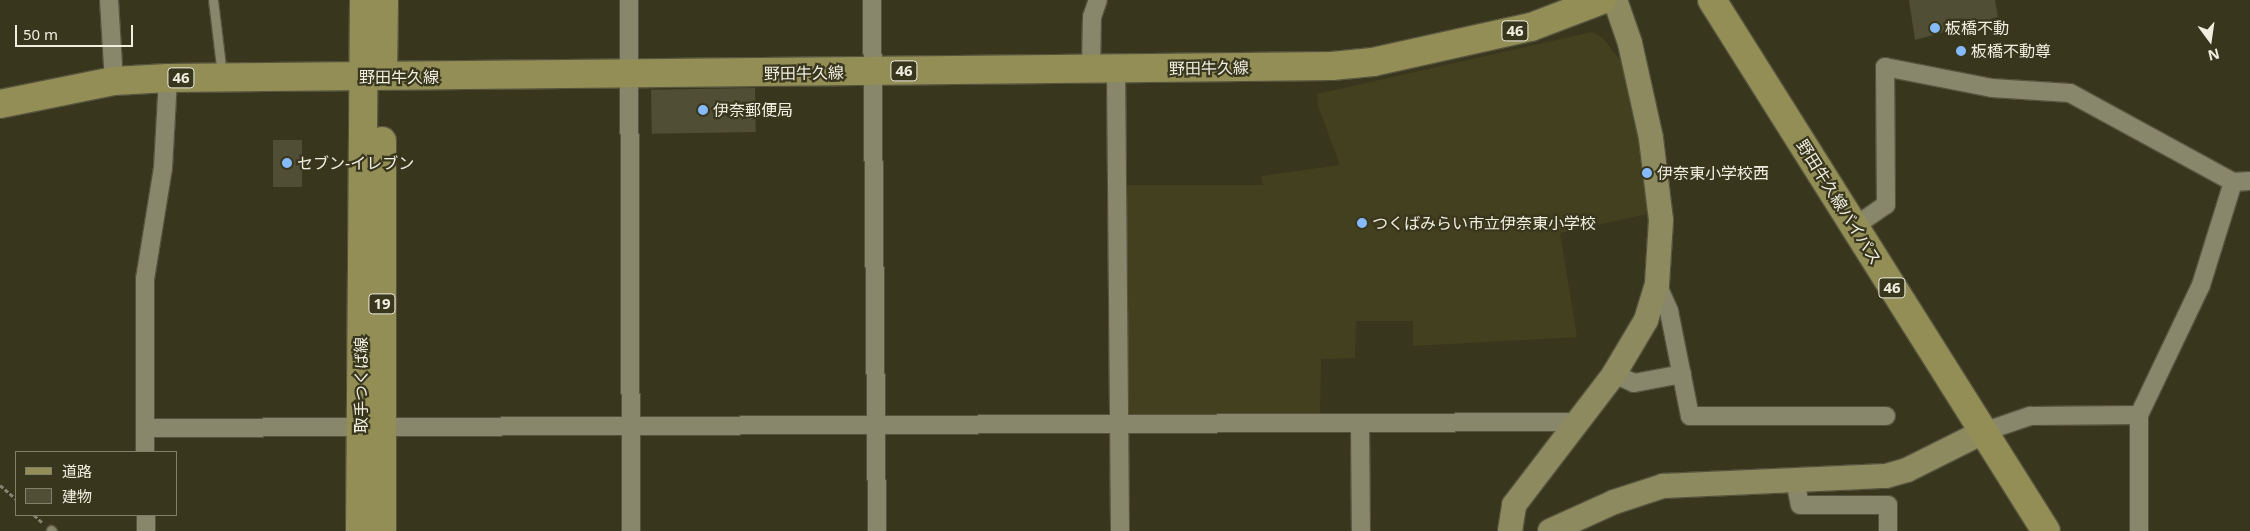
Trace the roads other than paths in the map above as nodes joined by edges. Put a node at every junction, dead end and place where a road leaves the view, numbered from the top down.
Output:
1 (109, 0) edge
2 (213, 0) edge
3 (364, 0) edge
4 (384, 0) edge
5 (629, 0) edge
6 (872, 0) edge
7 (1098, 0) edge
8 (1602, 0) edge
9 (1615, 0) edge
10 (1712, 0) edge
11 (1572, 7) edge
12 (1104, 68) junction
13 (873, 72) junction
14 (629, 75) junction
15 (373, 76) junction
16 (222, 77) junction
17 (168, 78) junction
18 (114, 81) junction
19 (0, 104) edge
20 (2242, 182) edge
21 (1854, 227) junction
22 (1657, 284) junction
23 (1614, 374) junction
24 (1682, 374) junction
25 (2140, 415) junction
26 (1886, 416) dead end
27 (1578, 422) junction
28 (876, 424) junction
29 (1119, 424) junction
30 (1360, 424) junction
31 (631, 426) junction
32 (145, 428) junction
33 (372, 428) junction
34 (1983, 432) junction
35 (145, 451) edge
36 (1795, 480) junction
37 (146, 516) edge
38 (146, 531) edge
39 (360, 531) edge
40 (382, 531) edge
41 (631, 531) edge
42 (877, 531) edge
43 (1120, 531) edge
44 (1362, 531) edge
45 (1510, 531) edge
46 (1550, 531) edge
47 (1888, 531) edge
48 (2046, 531) edge
49 (2139, 531) edge

1 - 18 street
2 - 16 lane
3 - 15 main road, 取手つくば線 / 19
4 - 15 main road, 取手つくば線 / 19
5 - 14 street
6 - 13 street
7 - 12 street
8 - 11 main road, 野田牛久線 / 46
9 - 22 street
10 - 21 main road, 野田牛久線バイパス / 46
11 - 12 main road, 野田牛久線 / 46
12 - 13 main road, 野田牛久線 / 46
12 - 29 street
13 - 14 main road, 野田牛久線 / 46
13 - 28 street
14 - 15 main road, 野田牛久線 / 46
14 - 31 street
15 - 16 main road, 野田牛久線 / 46
15 - 33 main road, 取手つくば線 / 19
16 - 17 main road, 野田牛久線 / 46
17 - 18 main road, 野田牛久線 / 46
17 - 32 street
18 - 19 main road, 野田牛久線 / 46
20 - 21 street
20 - 25 street
21 - 34 main road, 野田牛久線バイパス / 46
22 - 23 street
22 - 24 street
23 - 24 street
23 - 27 street
24 - 26 street
25 - 34 street
25 - 49 street
27 - 30 street
27 - 45 street
28 - 29 street
28 - 31 street
28 - 42 street
29 - 30 street
29 - 43 street
30 - 44 street
31 - 33 street
31 - 41 street
32 - 33 street
32 - 35 street
33 - 39 main road, 取手つくば線 / 19
33 - 40 main road, 取手つくば線 / 19
34 - 36 street
34 - 48 main road, 野田牛久線バイパス / 46
36 - 46 street
36 - 47 street
37 - 38 street

